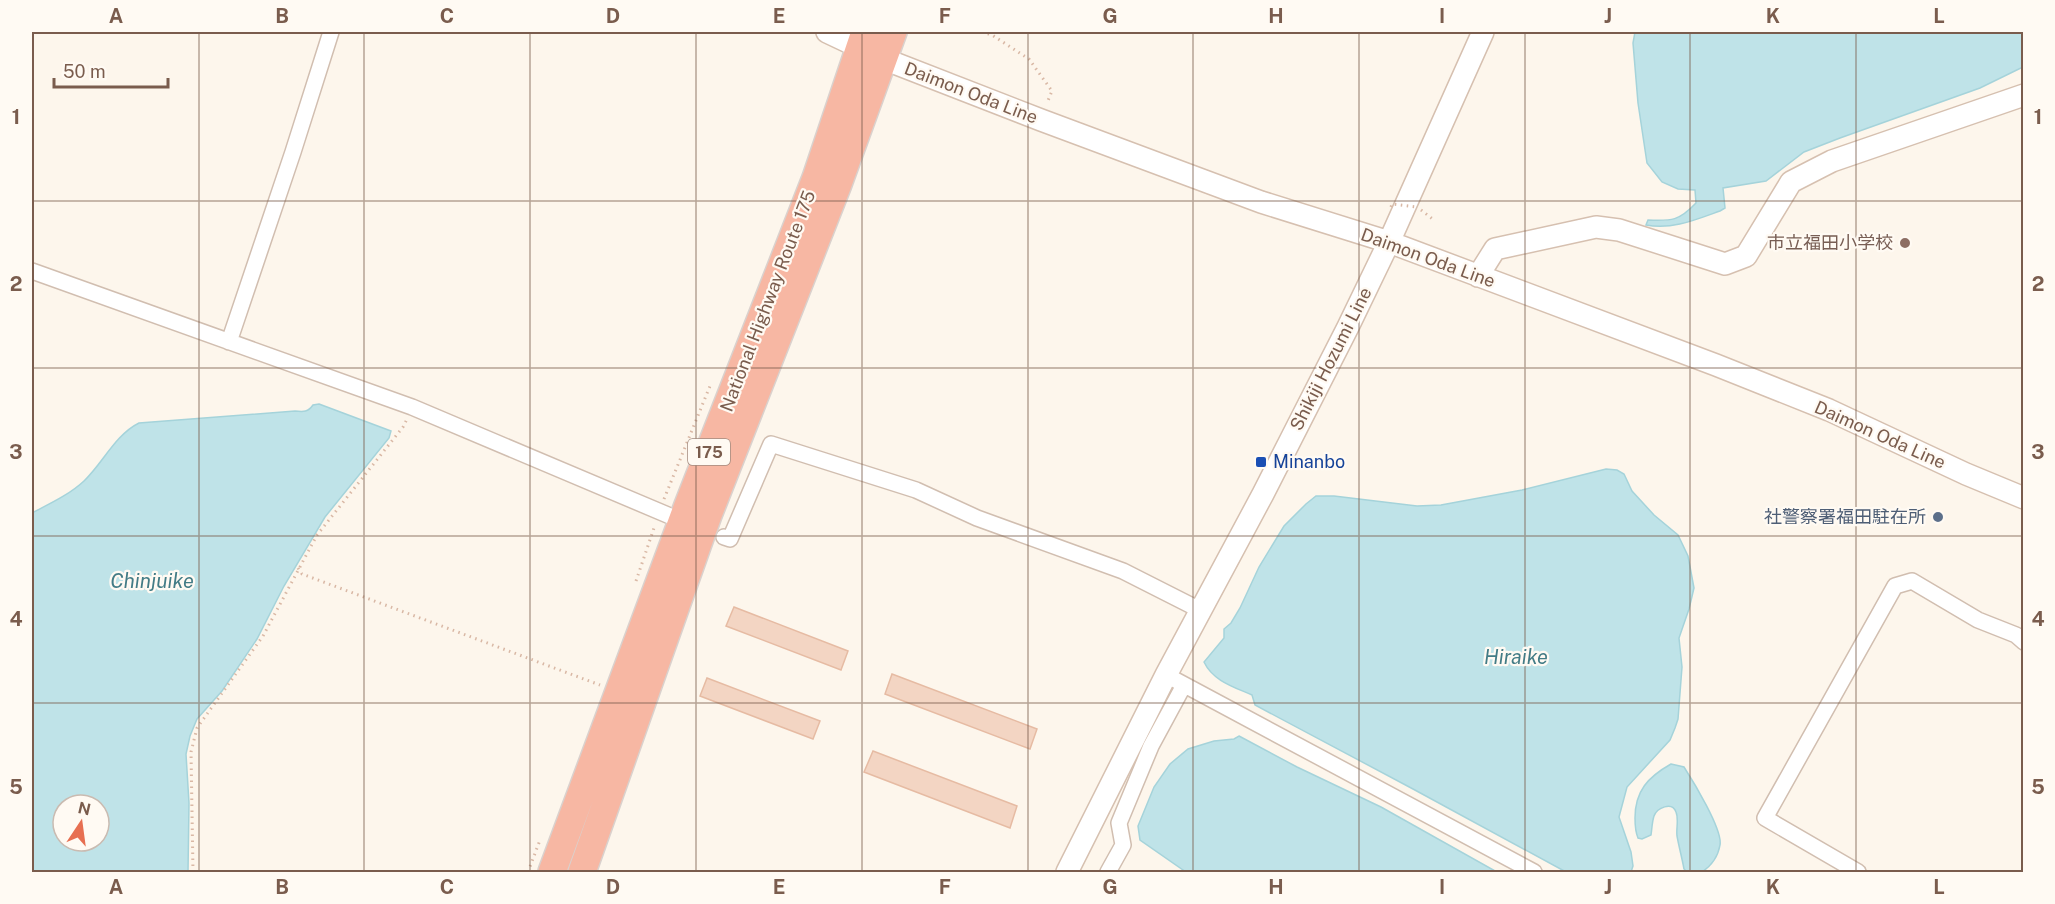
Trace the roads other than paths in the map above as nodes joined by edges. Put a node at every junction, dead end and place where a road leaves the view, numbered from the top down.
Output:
1 (331, 32) edge
2 (827, 32) edge
3 (893, 32) edge
4 (1483, 32) edge
5 (862, 40) edge
6 (884, 59) junction
7 (2024, 95) edge
8 (1389, 243) junction
9 (32, 271) edge
10 (1478, 276) junction
11 (229, 342) junction
12 (2024, 498) edge
13 (670, 516) dead end
14 (724, 537) dead end
15 (1200, 610) junction
16 (2024, 642) edge
17 (1175, 680) junction
18 (552, 873) edge
19 (582, 873) edge
20 (1067, 873) edge
21 (1108, 873) edge
22 (1534, 873) edge
23 (1858, 873) edge

1 - 11 street
2 - 5 main road, Daimon Oda Line
3 - 6 highway, National Highway Route 175 / 175
4 - 8 main road, Shikiji Hozumi Line
5 - 6 main road, Daimon Oda Line
5 - 18 highway, National Highway Route 175 / 175
6 - 8 main road, Daimon Oda Line
6 - 19 highway, National Highway Route 175 / 175
7 - 10 main road
8 - 10 main road, Daimon Oda Line
8 - 15 main road, Shikiji Hozumi Line
9 - 11 street
10 - 12 main road, Daimon Oda Line
11 - 13 street
14 - 15 street
15 - 17 main road, Shikiji Hozumi Line
16 - 23 street
17 - 20 main road, Shikiji Hozumi Line
17 - 21 street
17 - 22 street

